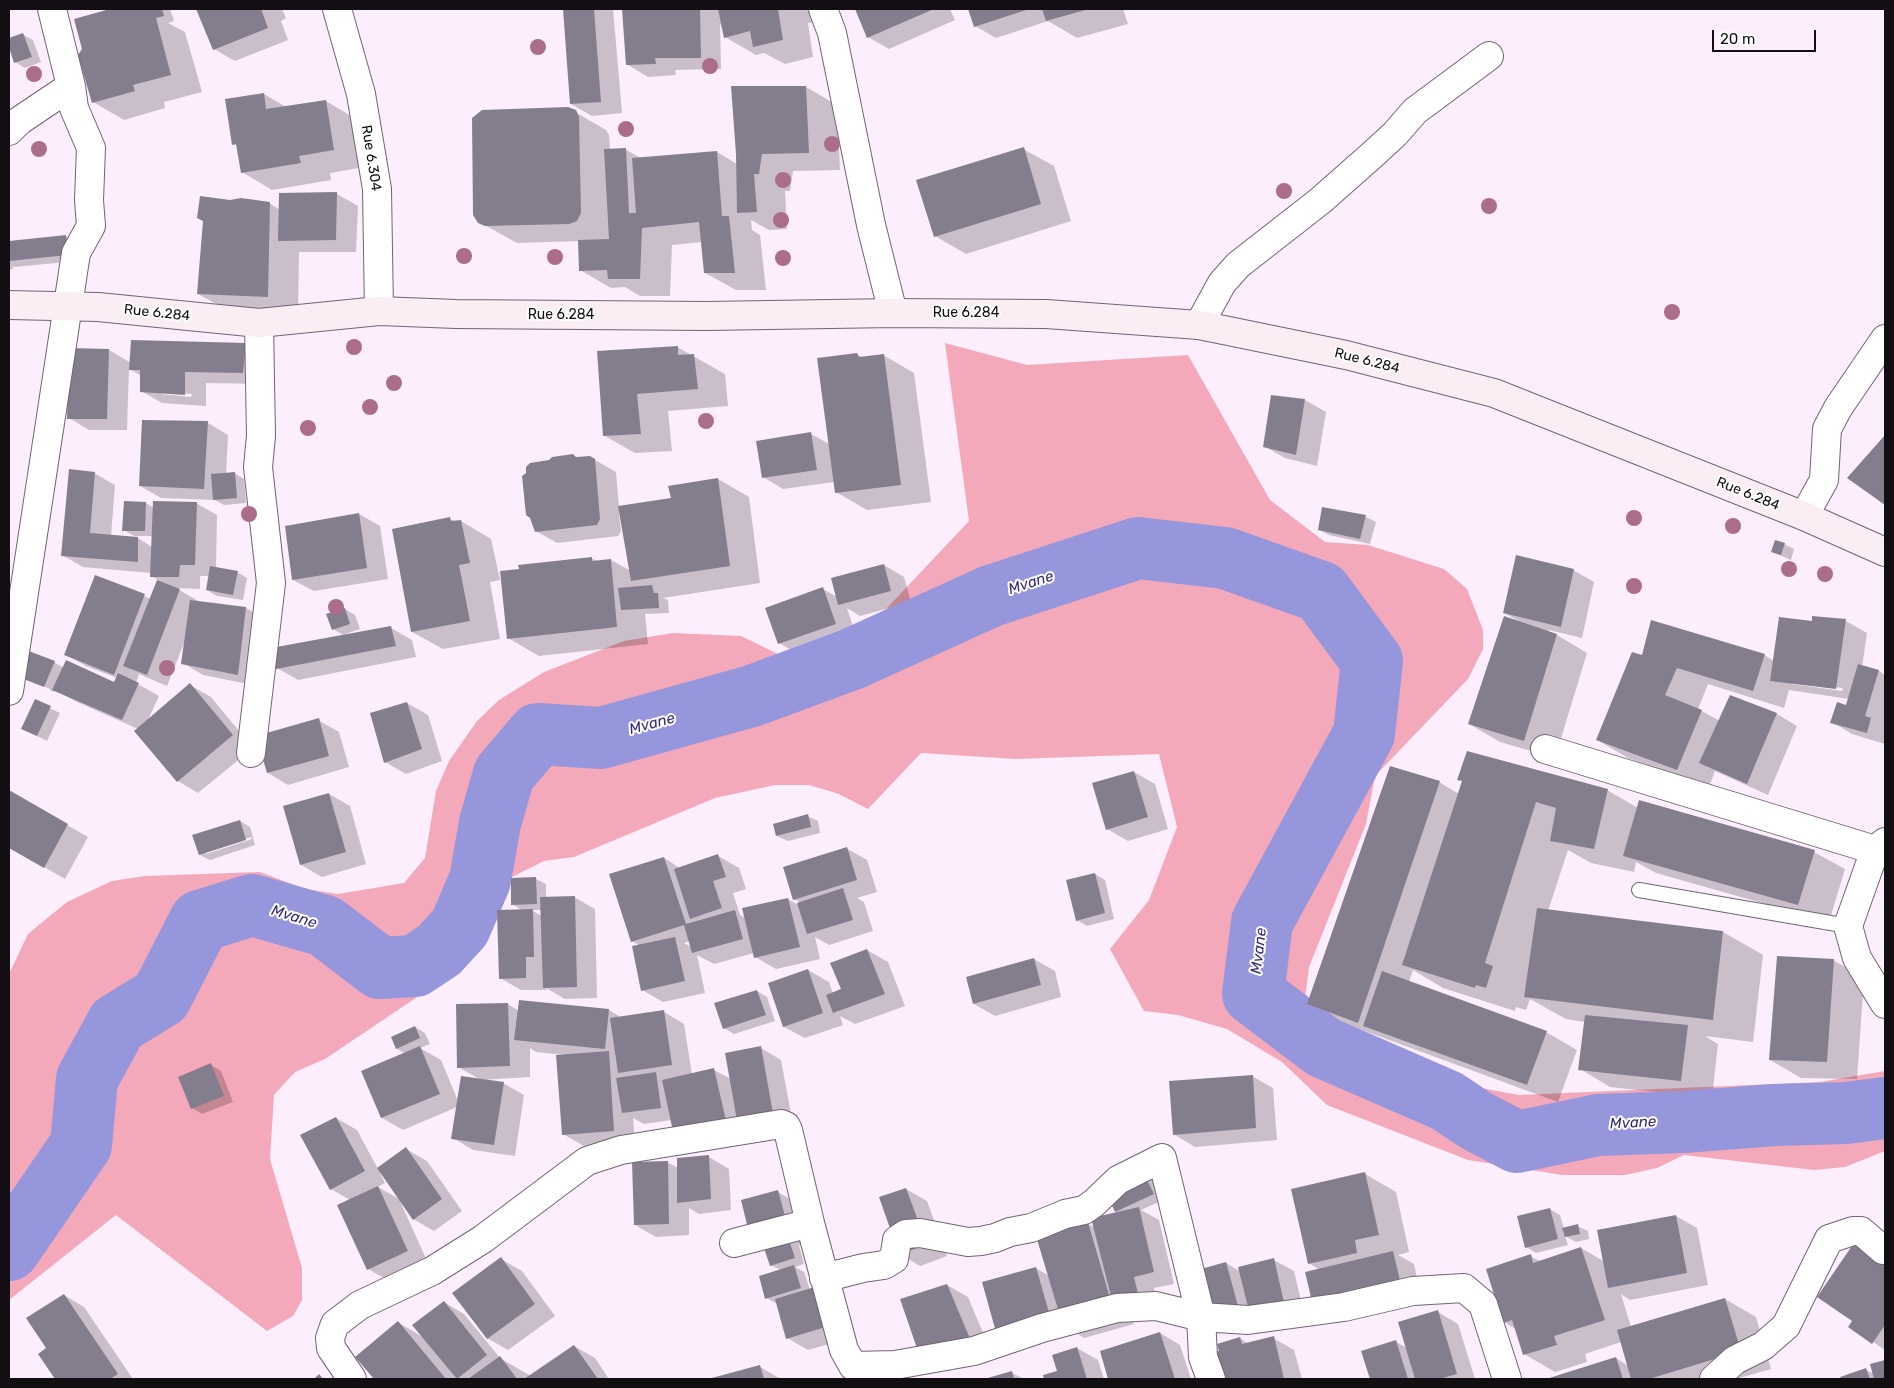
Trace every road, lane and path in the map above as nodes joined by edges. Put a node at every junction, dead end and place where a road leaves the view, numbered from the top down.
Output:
1 (52, 9) edge
2 (337, 9) edge
3 (823, 9) edge
4 (1489, 56) dead end
5 (72, 86) junction
6 (9, 130) edge
7 (9, 305) edge
8 (67, 307) junction
9 (379, 311) junction
10 (893, 313) junction
11 (259, 323) junction
12 (1199, 325) junction
13 (1885, 339) edge
14 (1804, 516) junction
15 (1885, 552) edge
16 (9, 690) edge
17 (1545, 749) dead end
18 (251, 753) dead end
19 (1880, 846) edge
20 (1639, 890) dead end
21 (1848, 926) junction
22 (1885, 1004) edge
23 (810, 1223) junction
24 (734, 1243) dead end
25 (1885, 1248) edge
26 (824, 1278) junction
27 (1201, 1317) junction
28 (851, 1372) edge
29 (352, 1379) edge
30 (1211, 1379) edge
31 (1507, 1379) edge
32 (1714, 1379) edge

1 - 5 street
2 - 9 street, Rue 6.304
3 - 10 street
4 - 12 street
5 - 6 street
5 - 8 street
7 - 8 street, Rue 6.284
8 - 11 street, Rue 6.284
8 - 16 street
9 - 10 street, Rue 6.284
9 - 11 street, Rue 6.284
10 - 12 street, Rue 6.284
11 - 18 street
12 - 14 street, Rue 6.284
13 - 14 street
14 - 15 street, Rue 6.284
17 - 19 street
19 - 21 street
20 - 21 lane
21 - 22 street
23 - 24 street
23 - 26 street
23 - 29 street
25 - 32 street
26 - 27 street
26 - 28 street
27 - 28 street
27 - 30 street
27 - 31 street

